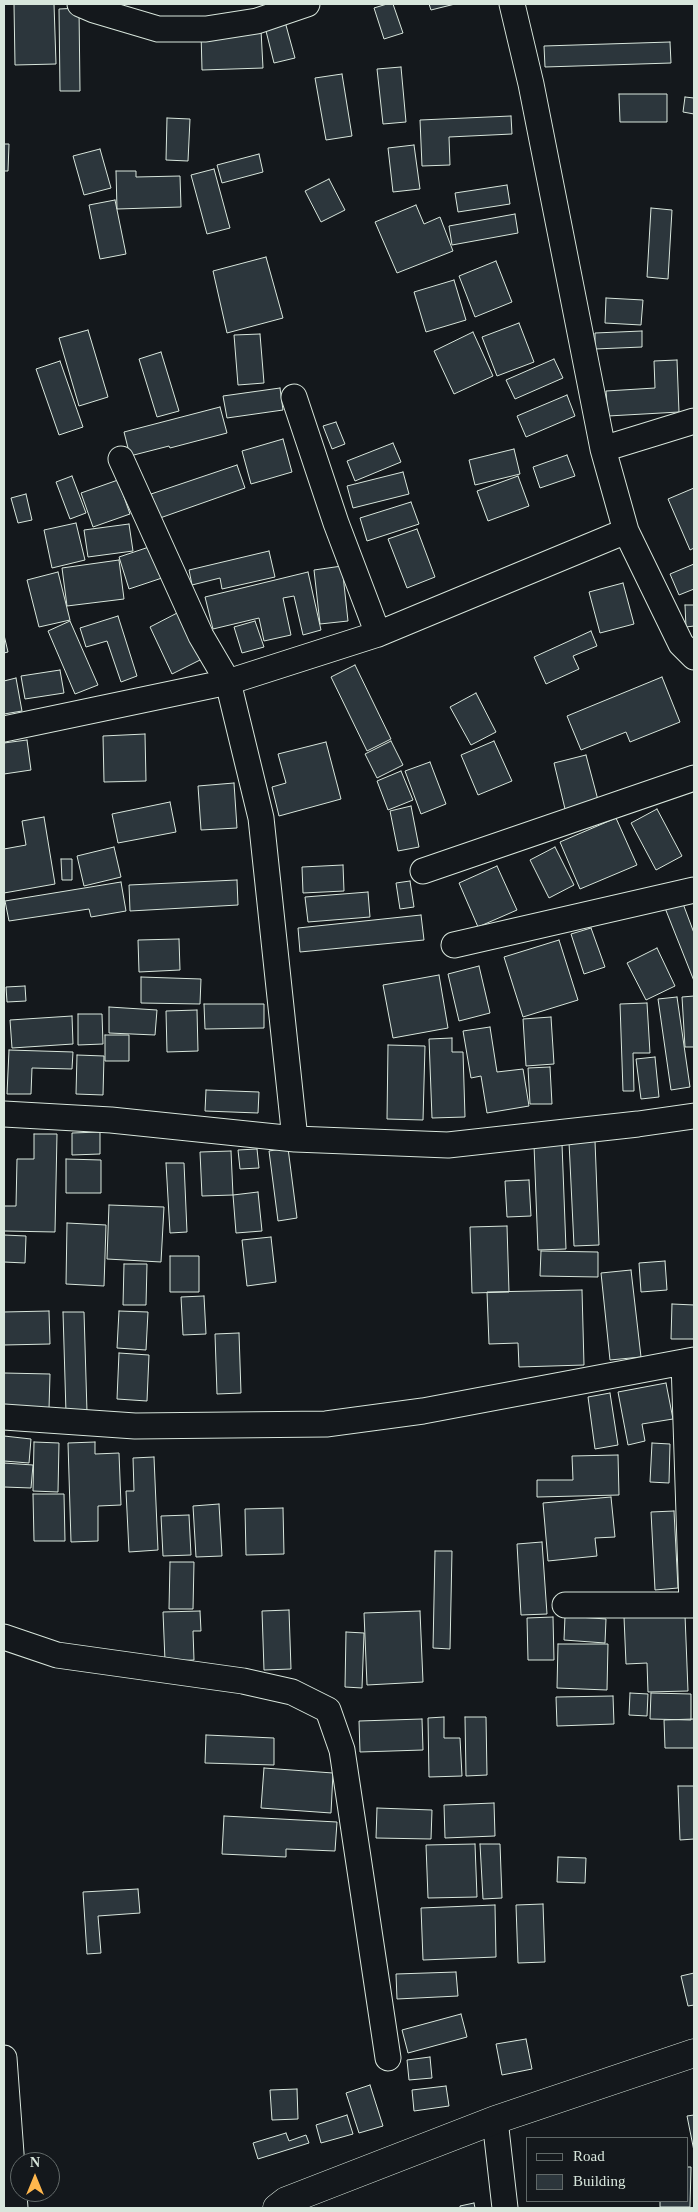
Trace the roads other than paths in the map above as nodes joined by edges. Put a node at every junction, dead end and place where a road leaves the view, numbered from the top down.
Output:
1 (80, 4) edge
2 (306, 4) edge
3 (512, 4) edge
4 (294, 397) dead end
5 (694, 421) edge
6 (603, 449) junction
7 (121, 459) dead end
8 (626, 531) junction
9 (378, 634) junction
10 (694, 657) edge
11 (228, 682) junction
12 (4, 729) edge
13 (694, 778) edge
14 (423, 871) dead end
15 (694, 890) edge
16 (454, 945) dead end
17 (4, 1114) edge
18 (694, 1116) edge
19 (295, 1139) junction
20 (689, 1361) edge
21 (4, 1417) edge
22 (565, 1605) dead end
23 (693, 1605) edge
24 (4, 1637) edge
25 (694, 2053) edge
26 (4, 2058) edge
27 (388, 2058) dead end
28 (495, 2120) junction
29 (15, 2208) edge
30 (277, 2208) edge
31 (504, 2208) edge

1 - 2 street
3 - 6 street
4 - 9 street
5 - 6 street
6 - 8 street
7 - 11 street
8 - 9 street
8 - 10 street
9 - 11 street
11 - 12 street
11 - 19 street
13 - 14 street
15 - 16 street
17 - 19 street
18 - 19 street
20 - 21 street
20 - 23 street
22 - 23 street
24 - 27 street
25 - 28 street
26 - 29 street
28 - 30 street
28 - 31 street

